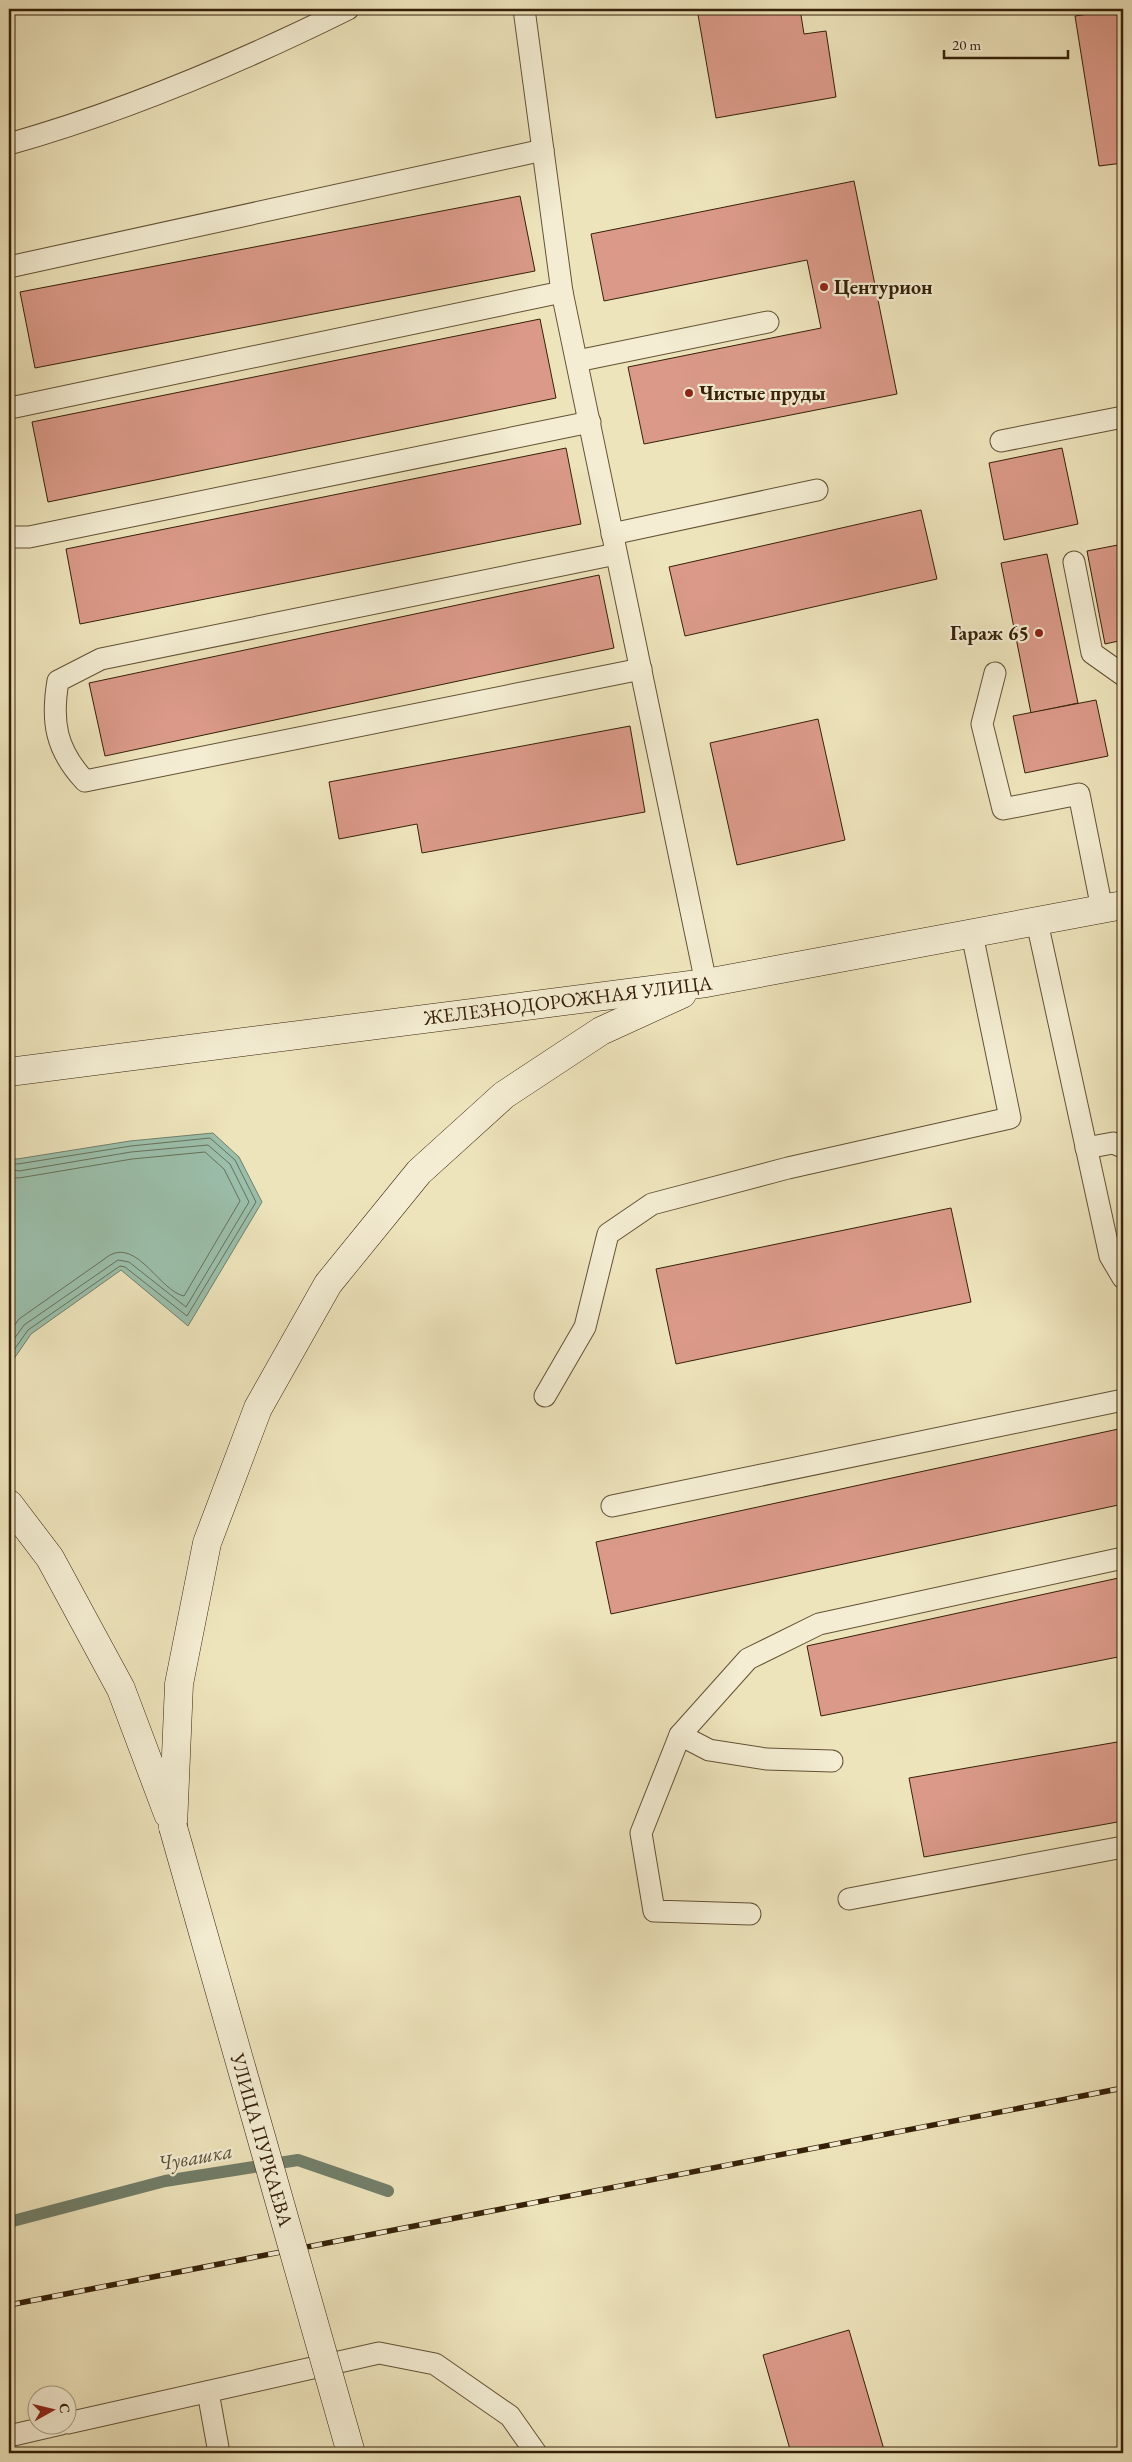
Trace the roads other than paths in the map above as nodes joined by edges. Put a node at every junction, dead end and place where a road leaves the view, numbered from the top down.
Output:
1 (348, 9) edge
2 (524, 9) edge
3 (9, 144) edge
4 (543, 150) junction
5 (9, 267) edge
6 (562, 292) junction
7 (768, 322) dead end
8 (577, 361) junction
9 (15, 407) dead end
10 (1123, 417) edge
11 (590, 422) junction
12 (1001, 441) dead end
13 (817, 490) dead end
14 (9, 537) edge
15 (614, 544) junction
16 (1074, 562) dead end
17 (641, 669) junction
18 (996, 673) dead end
19 (1123, 676) edge
20 (1113, 907) edge
21 (1037, 922) junction
22 (972, 934) junction
23 (706, 983) junction
24 (9, 1072) edge
25 (1123, 1147) edge
26 (1086, 1148) junction
27 (1116, 1246) edge
28 (1123, 1278) edge
29 (545, 1396) dead end
30 (1123, 1400) edge
31 (9, 1504) edge
32 (612, 1506) dead end
33 (1123, 1558) edge
34 (680, 1735) junction
35 (832, 1761) dead end
36 (172, 1827) junction
37 (1123, 1847) edge
38 (849, 1898) dead end
39 (750, 1914) dead end
40 (208, 2392) junction
41 (78, 2421) edge
42 (28, 2432) edge
43 (9, 2436) edge
44 (219, 2453) edge
45 (351, 2453) edge
46 (536, 2453) edge

1 - 3 lane
2 - 4 lane
4 - 5 lane
4 - 6 lane
6 - 8 lane
6 - 9 lane
7 - 8 lane
8 - 11 lane
10 - 12 lane
11 - 14 lane
11 - 15 lane
13 - 15 lane
15 - 17 lane
15 - 17 lane
16 - 19 lane
17 - 23 lane
18 - 20 lane
20 - 21 main road, ЖЕЛЕЗНОДОРОЖНАЯ УЛИЦА
21 - 22 main road, ЖЕЛЕЗНОДОРОЖНАЯ УЛИЦА
21 - 26 lane
22 - 23 main road, ЖЕЛЕЗНОДОРОЖНАЯ УЛИЦА
22 - 29 lane
23 - 24 main road, ЖЕЛЕЗНОДОРОЖНАЯ УЛИЦА
23 - 36 main road
25 - 26 lane
26 - 27 lane
27 - 28 lane
30 - 32 lane
31 - 36 main road
33 - 34 lane
34 - 35 lane
34 - 39 lane
36 - 45 main road, УЛИЦА ПУРКАЕВА, bridge
37 - 38 lane
40 - 41 lane
40 - 44 lane
40 - 46 lane
42 - 43 lane

